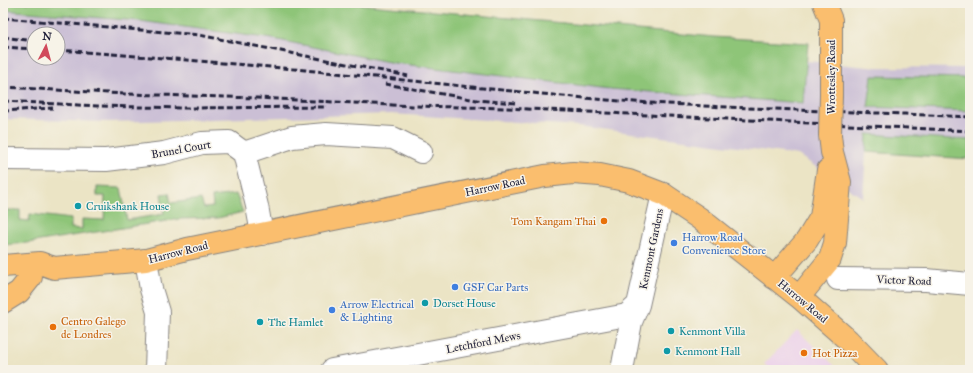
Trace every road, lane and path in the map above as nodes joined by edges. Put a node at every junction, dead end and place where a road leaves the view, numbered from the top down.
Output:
1 (824, 3) edge
2 (831, 143) junction
3 (421, 152) dead end
4 (244, 153) junction
5 (3, 159) edge
6 (663, 194) junction
7 (262, 234) junction
8 (146, 260) junction
9 (3, 266) edge
10 (54, 268) junction
11 (31, 277) junction
12 (774, 278) junction
13 (838, 279) dead end
14 (3, 280) edge
15 (970, 284) edge
16 (799, 297) junction
17 (3, 302) edge
18 (635, 308) junction
19 (156, 370) edge
20 (332, 370) edge
21 (622, 370) edge
22 (877, 370) edge

1 - 2 main road, Wrottesley Road, bridge
2 - 12 main road, Wrottesley Road
2 - 16 main road, Wrottesley Road
3 - 4 street
4 - 5 street, Brunel Court
4 - 7 street
6 - 7 main road, Harrow Road
6 - 12 main road, Harrow Road
6 - 18 street, Kenmont Gardens
7 - 8 main road, Harrow Road
8 - 10 main road, Harrow Road
8 - 19 street
9 - 10 main road, Harrow Road
10 - 11 main road, Harrow Road
11 - 14 main road, Harrow Road
11 - 17 main road
12 - 16 main road, Harrow Road
13 - 15 street, Victor Road
16 - 22 main road, Harrow Road
18 - 20 street, Letchford Mews
18 - 21 street, Kenmont Gardens

